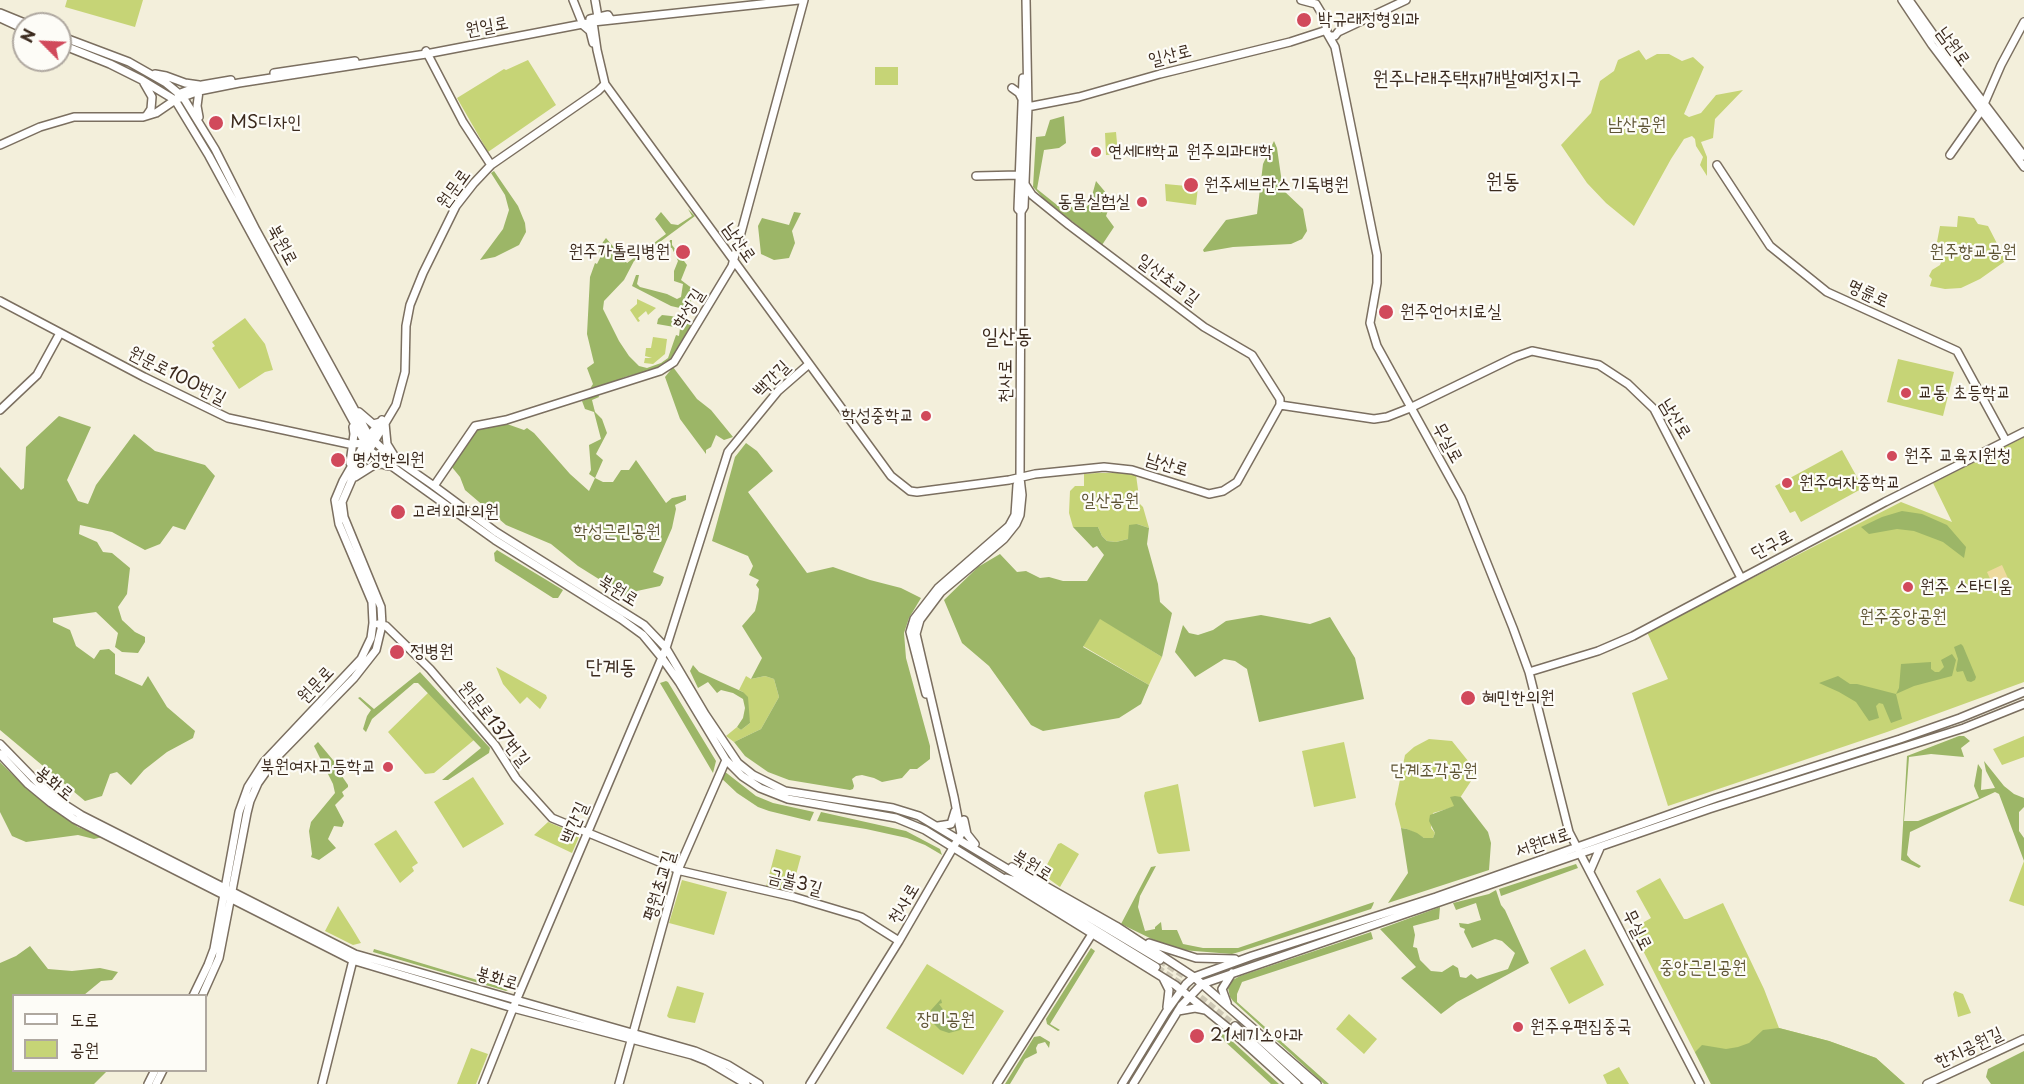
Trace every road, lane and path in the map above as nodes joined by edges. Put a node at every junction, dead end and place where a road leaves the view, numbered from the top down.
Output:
1 (573, 0) edge
2 (595, 0) edge
3 (802, 0) edge
4 (1024, 0) edge
5 (1301, 0) edge
6 (1406, 0) edge
7 (1902, 0) edge
8 (1909, 0) edge
9 (596, 20) junction
10 (2024, 22) edge
11 (581, 23) junction
12 (1332, 31) junction
13 (72, 41) edge
14 (72, 49) edge
15 (597, 50) junction
16 (426, 52) junction
17 (152, 74) junction
18 (142, 80) junction
19 (605, 84) junction
20 (200, 88) junction
21 (1012, 88) dead end
22 (177, 97) junction
23 (1024, 105) junction
24 (1983, 107) junction
25 (165, 108) junction
26 (183, 112) junction
27 (145, 116) junction
28 (200, 122) junction
29 (0, 145) edge
30 (1950, 155) dead end
31 (2024, 156) edge
32 (1027, 162) junction
33 (492, 165) junction
34 (1717, 165) dead end
35 (2024, 167) edge
36 (1019, 175) junction
37 (976, 176) dead end
38 (1025, 186) junction
39 (1032, 195) junction
40 (1021, 212) junction
41 (733, 261) junction
42 (0, 301) edge
43 (60, 333) junction
44 (809, 364) junction
45 (1280, 405) junction
46 (349, 407) junction
47 (1410, 408) junction
48 (0, 410) edge
49 (383, 422) junction
50 (2024, 432) edge
51 (371, 439) junction
52 (2006, 441) junction
53 (354, 444) junction
54 (367, 447) junction
55 (396, 465) junction
56 (1020, 478) junction
57 (346, 484) junction
58 (434, 486) junction
59 (1741, 578) junction
60 (378, 624) junction
61 (666, 648) junction
62 (662, 658) junction
63 (1530, 672) junction
64 (656, 674) junction
65 (679, 682) junction
66 (2024, 692) edge
67 (2024, 704) edge
68 (1960, 718) junction
69 (1964, 728) junction
70 (1900, 739) junction
71 (0, 744) edge
72 (1903, 747) junction
73 (0, 754) edge
74 (726, 760) junction
75 (1786, 775) junction
76 (1789, 784) junction
77 (956, 805) junction
78 (938, 826) junction
79 (588, 833) junction
80 (960, 839) junction
81 (955, 847) junction
82 (1577, 847) junction
83 (1600, 848) junction
84 (1581, 855) junction
85 (678, 870) junction
86 (1013, 872) junction
87 (1590, 872) junction
88 (1024, 874) junction
89 (1001, 876) junction
90 (227, 893) junction
91 (1092, 934) junction
92 (1133, 937) junction
93 (899, 940) junction
94 (1252, 956) junction
95 (354, 957) junction
96 (1161, 965) junction
97 (1232, 973) junction
98 (1194, 977) junction
99 (1202, 984) junction
100 (1182, 990) junction
101 (194, 994) edge
102 (203, 994) edge
103 (1190, 995) junction
104 (515, 1004) junction
105 (1228, 1006) junction
106 (1178, 1011) junction
107 (1166, 1012) junction
108 (1213, 1016) junction
109 (1235, 1022) junction
110 (634, 1029) junction
111 (2024, 1039) edge
112 (630, 1044) junction
113 (1127, 1083) edge
114 (322, 1084) edge
115 (483, 1084) edge
116 (619, 1084) edge
117 (746, 1084) edge
118 (759, 1084) edge
119 (810, 1084) edge
120 (997, 1084) edge
121 (1290, 1084) edge
122 (1297, 1084) edge
123 (1309, 1084) edge
124 (1317, 1084) edge
125 (1700, 1084) edge
126 (1927, 1084) edge

1 - 11 street
2 - 9 street
3 - 9 street, 원일로
3 - 41 street, 학성길
4 - 23 street, 천사로
5 - 12 street
6 - 12 street, 일산로
7 - 24 street, 남원로
8 - 24 street, 남원로
9 - 11 street, 원일로
9 - 15 street
10 - 24 street
11 - 15 street
11 - 16 street, 원일로
11 - 16 street, 원일로
12 - 23 street, 일산로
12 - 47 street, 무실로
13 - 17 street, 북원로
14 - 18 street, 북원로
15 - 19 street
16 - 20 street, 원일로
16 - 33 street
17 - 20 street
17 - 22 street, 북원로
18 - 22 street, 북원로
18 - 27 street
19 - 33 street, 원문로
19 - 41 street, 남산로
20 - 22 street, 원일로
20 - 28 street
21 - 23 street
22 - 25 street
22 - 26 street, 북원로
22 - 27 street
22 - 28 street, 북원로
23 - 32 street, 천사로
23 - 36 street, 천사로
24 - 30 street
24 - 31 street, 남원로
24 - 35 street, 남원로
25 - 26 street
25 - 27 street
26 - 46 street, 북원로
27 - 29 street
28 - 46 street, 북원로
32 - 38 street, 천사로
32 - 39 street
33 - 49 street, 원문로
34 - 52 street, 명륜로
36 - 37 street
36 - 38 street, 일산초교길
36 - 40 street, 천사로
38 - 39 street, 일산초교길
38 - 40 street, 천사로
39 - 45 street, 일산초교길
40 - 56 street, 천사로
41 - 44 street, 남산로
41 - 58 street, 학성길
42 - 43 street, 원문로100번길
43 - 48 street
43 - 53 street, 원문로100번길
44 - 56 street, 남산로
44 - 61 street, 백간길
45 - 47 street, 남산로
45 - 56 street, 남산로
46 - 49 street
46 - 51 street, 북원로
46 - 53 street
46 - 54 street, 북원로
47 - 59 street, 남산로
47 - 63 street, 무실로
49 - 51 street, 원문로
49 - 55 street
50 - 52 street, 단구로
51 - 54 street, 원문로
51 - 55 street, 북원로
52 - 59 street, 단구로
53 - 54 street, 원문로100번길
53 - 57 street
54 - 55 street, 북원로
54 - 57 street, 원문로
55 - 57 street
55 - 58 street, 북원로
55 - 62 street, 북원로
56 - 77 street, 천사로
57 - 60 street, 원문로
58 - 61 street, 북원로
59 - 63 street, 단구로
60 - 79 street, 원문로137번길
60 - 90 street, 원문로
61 - 62 street, 백간길
61 - 78 street, 북원로
62 - 64 street, 백간길
62 - 65 street, 북원로
63 - 82 street, 무실로
64 - 65 street
64 - 79 street, 백간길
65 - 74 street, 북원로
66 - 68 street, 서원대로
67 - 69 street, 서원대로
68 - 69 street
68 - 70 street, 서원대로
69 - 72 street, 서원대로
70 - 72 street
70 - 75 street, 서원대로
71 - 90 street, 봉화로
72 - 76 street, 서원대로
73 - 90 street, 봉화로
74 - 81 street, 북원로
74 - 85 street, 평원초교길
75 - 76 street
75 - 82 street, 서원대로
76 - 83 street, 서원대로
77 - 78 street
77 - 80 street, 천사로
77 - 88 street
78 - 80 street, 북원로
79 - 85 street, 원문로137번길
79 - 104 street, 백간길
80 - 81 street, 천사로
80 - 86 street, 북원로
81 - 89 street, 북원로
81 - 93 street, 천사로
82 - 84 street, 무실로
82 - 94 street, 서원대로
83 - 84 street, 서원대로
83 - 87 street
84 - 87 street, 무실로
84 - 97 street, 서원대로
85 - 93 street, 금불3길
85 - 110 street, 평원초교길
86 - 88 street
86 - 96 street, 북원로
87 - 125 street, 무실로
88 - 92 street, 북원로
89 - 91 street, 북원로
89 - 96 street, 북원로
90 - 95 street, 봉화로
90 - 101 street, 원문로
90 - 102 street, 원문로
91 - 96 street, 북원로
91 - 120 street
92 - 94 street
92 - 96 street, 북원로
93 - 119 street, 천사로
94 - 98 street, 서원대로
95 - 104 street, 봉화로
95 - 114 street
96 - 98 street, 북원로
96 - 100 street, 북원로
96 - 107 street
97 - 99 street, 서원대로
97 - 105 street
98 - 99 street, 북원로
98 - 100 street, 서원대로
99 - 103 street, 서원대로
99 - 105 street, 북원로
100 - 103 street, 북원로
100 - 107 street, 서원대로
103 - 106 street, 서원대로
103 - 108 street, 북원로
104 - 110 street, 봉화로
104 - 112 street, 봉화로
104 - 115 street, 백간길
105 - 109 street, 북원로
106 - 108 street
106 - 113 street, 서원대로
107 - 113 street, 서원대로
108 - 109 street, 북원로
109 - 121 street, 북원로
109 - 122 street, 북원로
109 - 123 street, 북원로
109 - 124 street, 북원로
110 - 112 street, 평원초교길
110 - 118 street, 봉화로
111 - 126 street, 한지공원길
112 - 116 street
112 - 117 street, 봉화로

